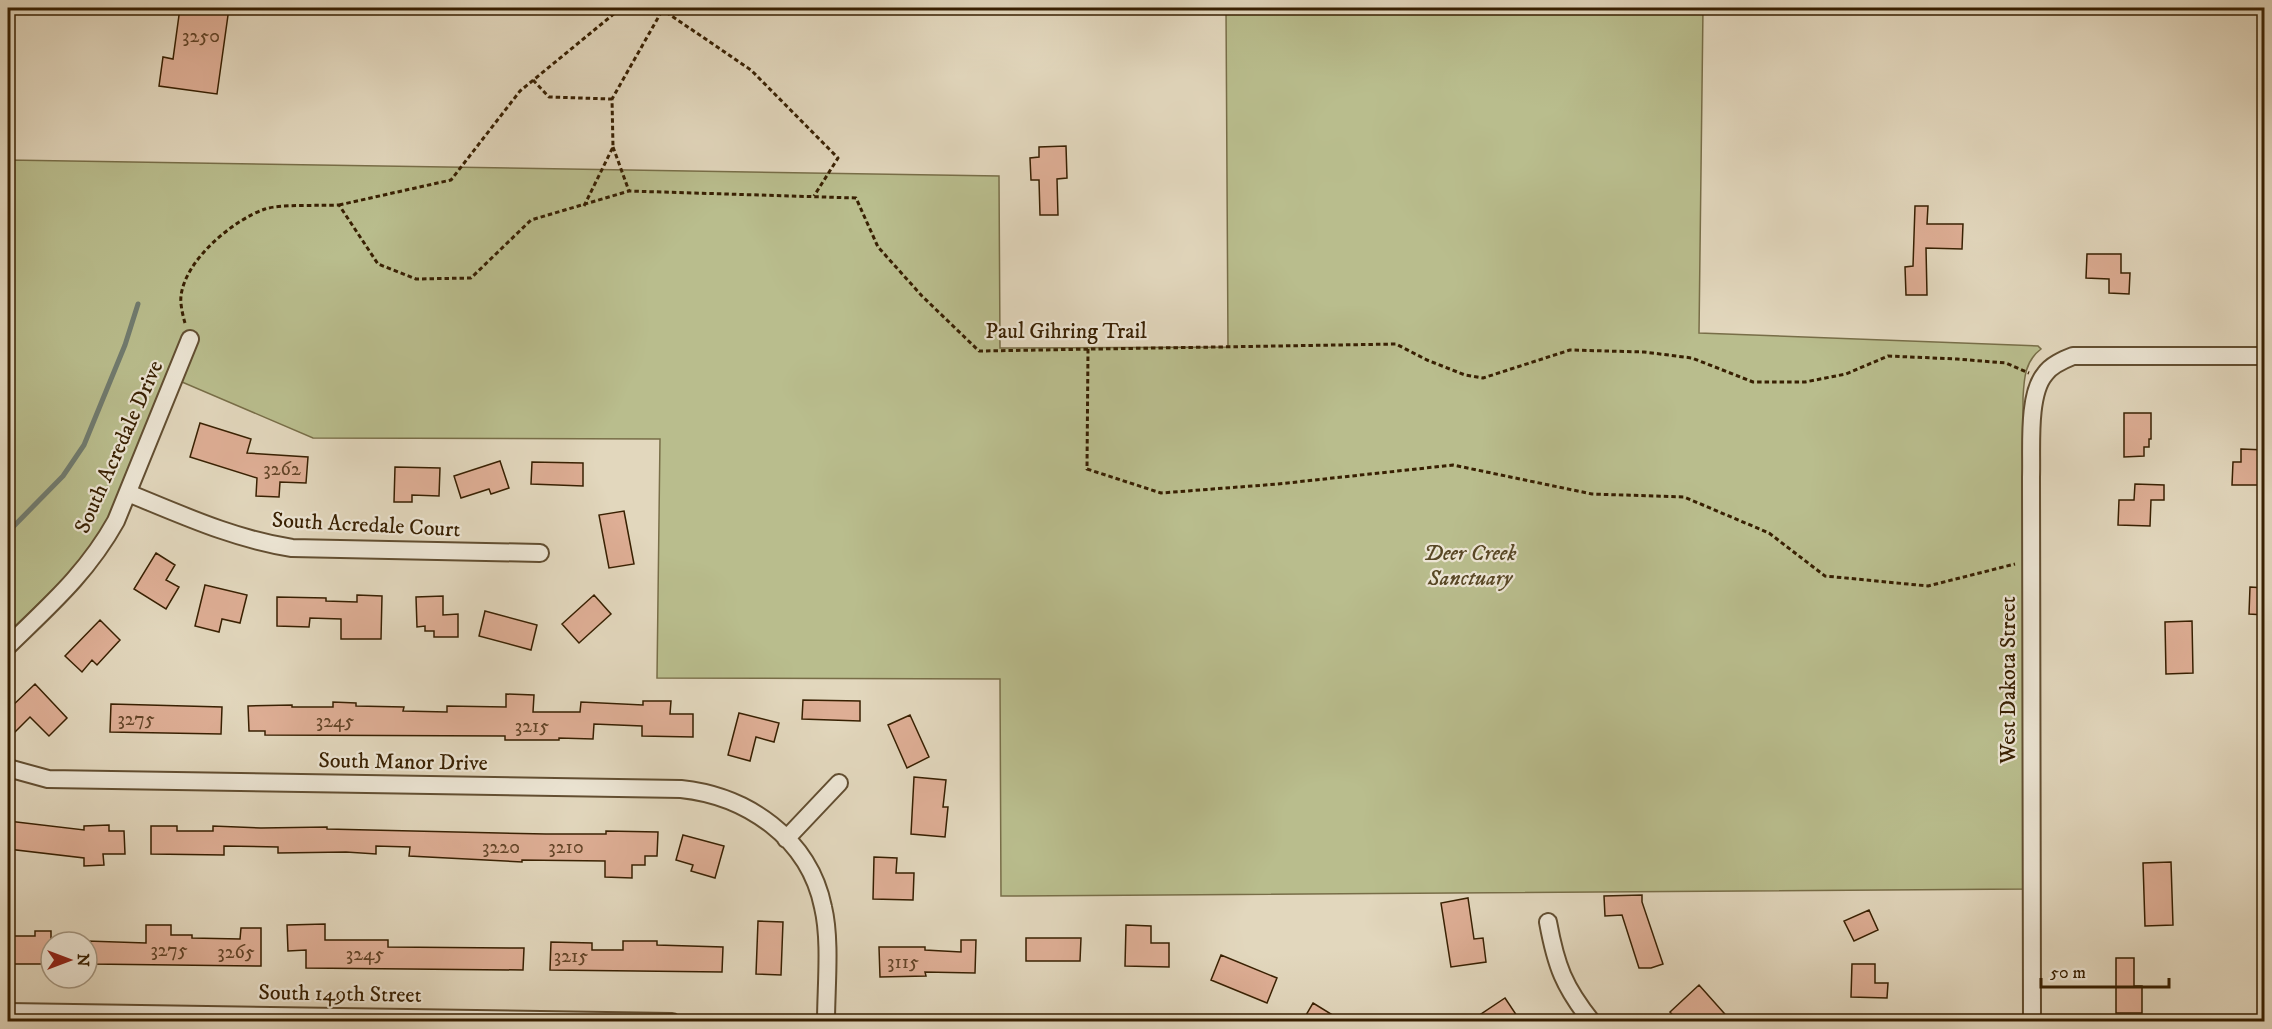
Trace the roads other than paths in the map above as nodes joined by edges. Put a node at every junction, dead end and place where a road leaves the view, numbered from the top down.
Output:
1 (190, 339) road end
2 (2265, 356) edge
3 (128, 493) junction
4 (540, 553) dead end
5 (8, 646) edge
6 (8, 768) edge
7 (839, 783) dead end
8 (786, 839) junction
9 (1548, 922) dead end
10 (8, 1012) edge
11 (672, 1022) edge
12 (826, 1022) edge
13 (1592, 1022) edge
14 (2032, 1022) edge

1 - 3 street, South Acredale Drive
2 - 14 street, West Dakota Street
3 - 4 street, South Acredale Court
3 - 5 street, South Acredale Drive
6 - 8 street, South Manor Drive
7 - 8 street
8 - 12 street, South Manor Drive
9 - 13 street
10 - 11 street, South 149th Street

